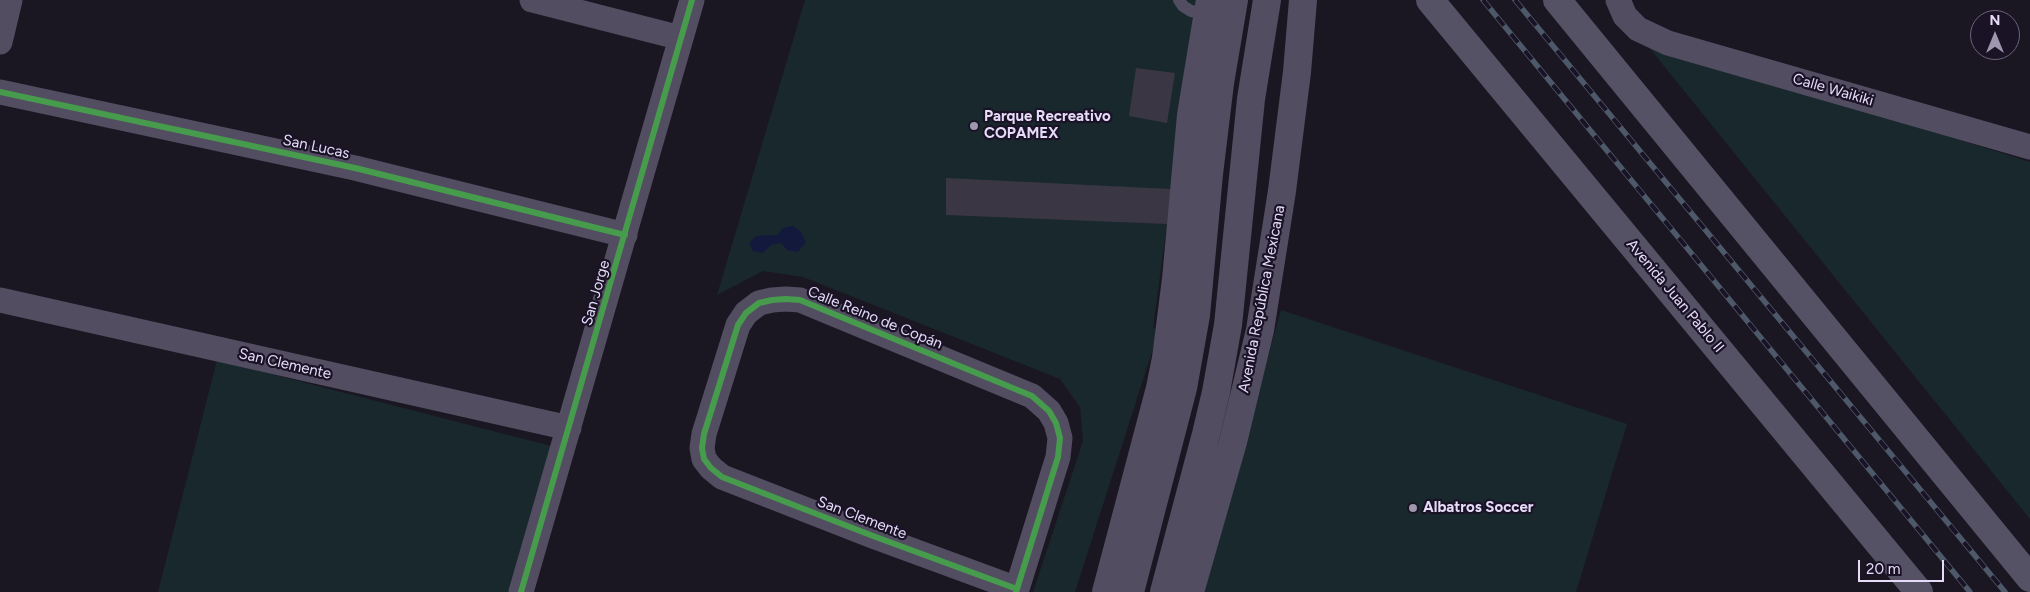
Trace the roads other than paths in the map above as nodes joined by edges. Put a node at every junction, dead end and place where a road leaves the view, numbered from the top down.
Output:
1 (10, 0) edge
2 (532, 0) edge
3 (692, 0) edge
4 (1179, 0) edge
5 (1234, 0) edge
6 (1267, 0) edge
7 (1430, 0) edge
8 (1557, 0) edge
9 (1618, 0) edge
10 (1301, 1) edge
11 (1209, 7) edge
12 (681, 38) junction
13 (0, 42) edge
14 (0, 92) edge
15 (2030, 147) edge
16 (626, 235) junction
17 (0, 300) edge
18 (569, 428) junction
19 (704, 459) joint
20 (2030, 578) edge
21 (1017, 590) edge
22 (521, 592) edge
23 (1106, 592) edge
24 (1130, 592) edge
25 (1164, 592) edge
26 (1190, 592) edge
27 (1919, 592) edge

1 - 13 street
2 - 12 street
3 - 12 street, San Jorge
4 - 11 lane
5 - 24 street
6 - 25 street, Avenida República Mexicana
7 - 27 main road, Avenida Juan Pablo II
8 - 20 main road
9 - 15 street, Calle Waikiki
10 - 26 street, Avenida República Mexicana
11 - 23 street
12 - 16 street, San Jorge
14 - 16 street, San Lucas
16 - 18 street, San Jorge
17 - 18 street, San Clemente
18 - 22 street, San Jorge
19 - 21 street, San Clemente
19 - 21 street, Calle Reino de Copán

